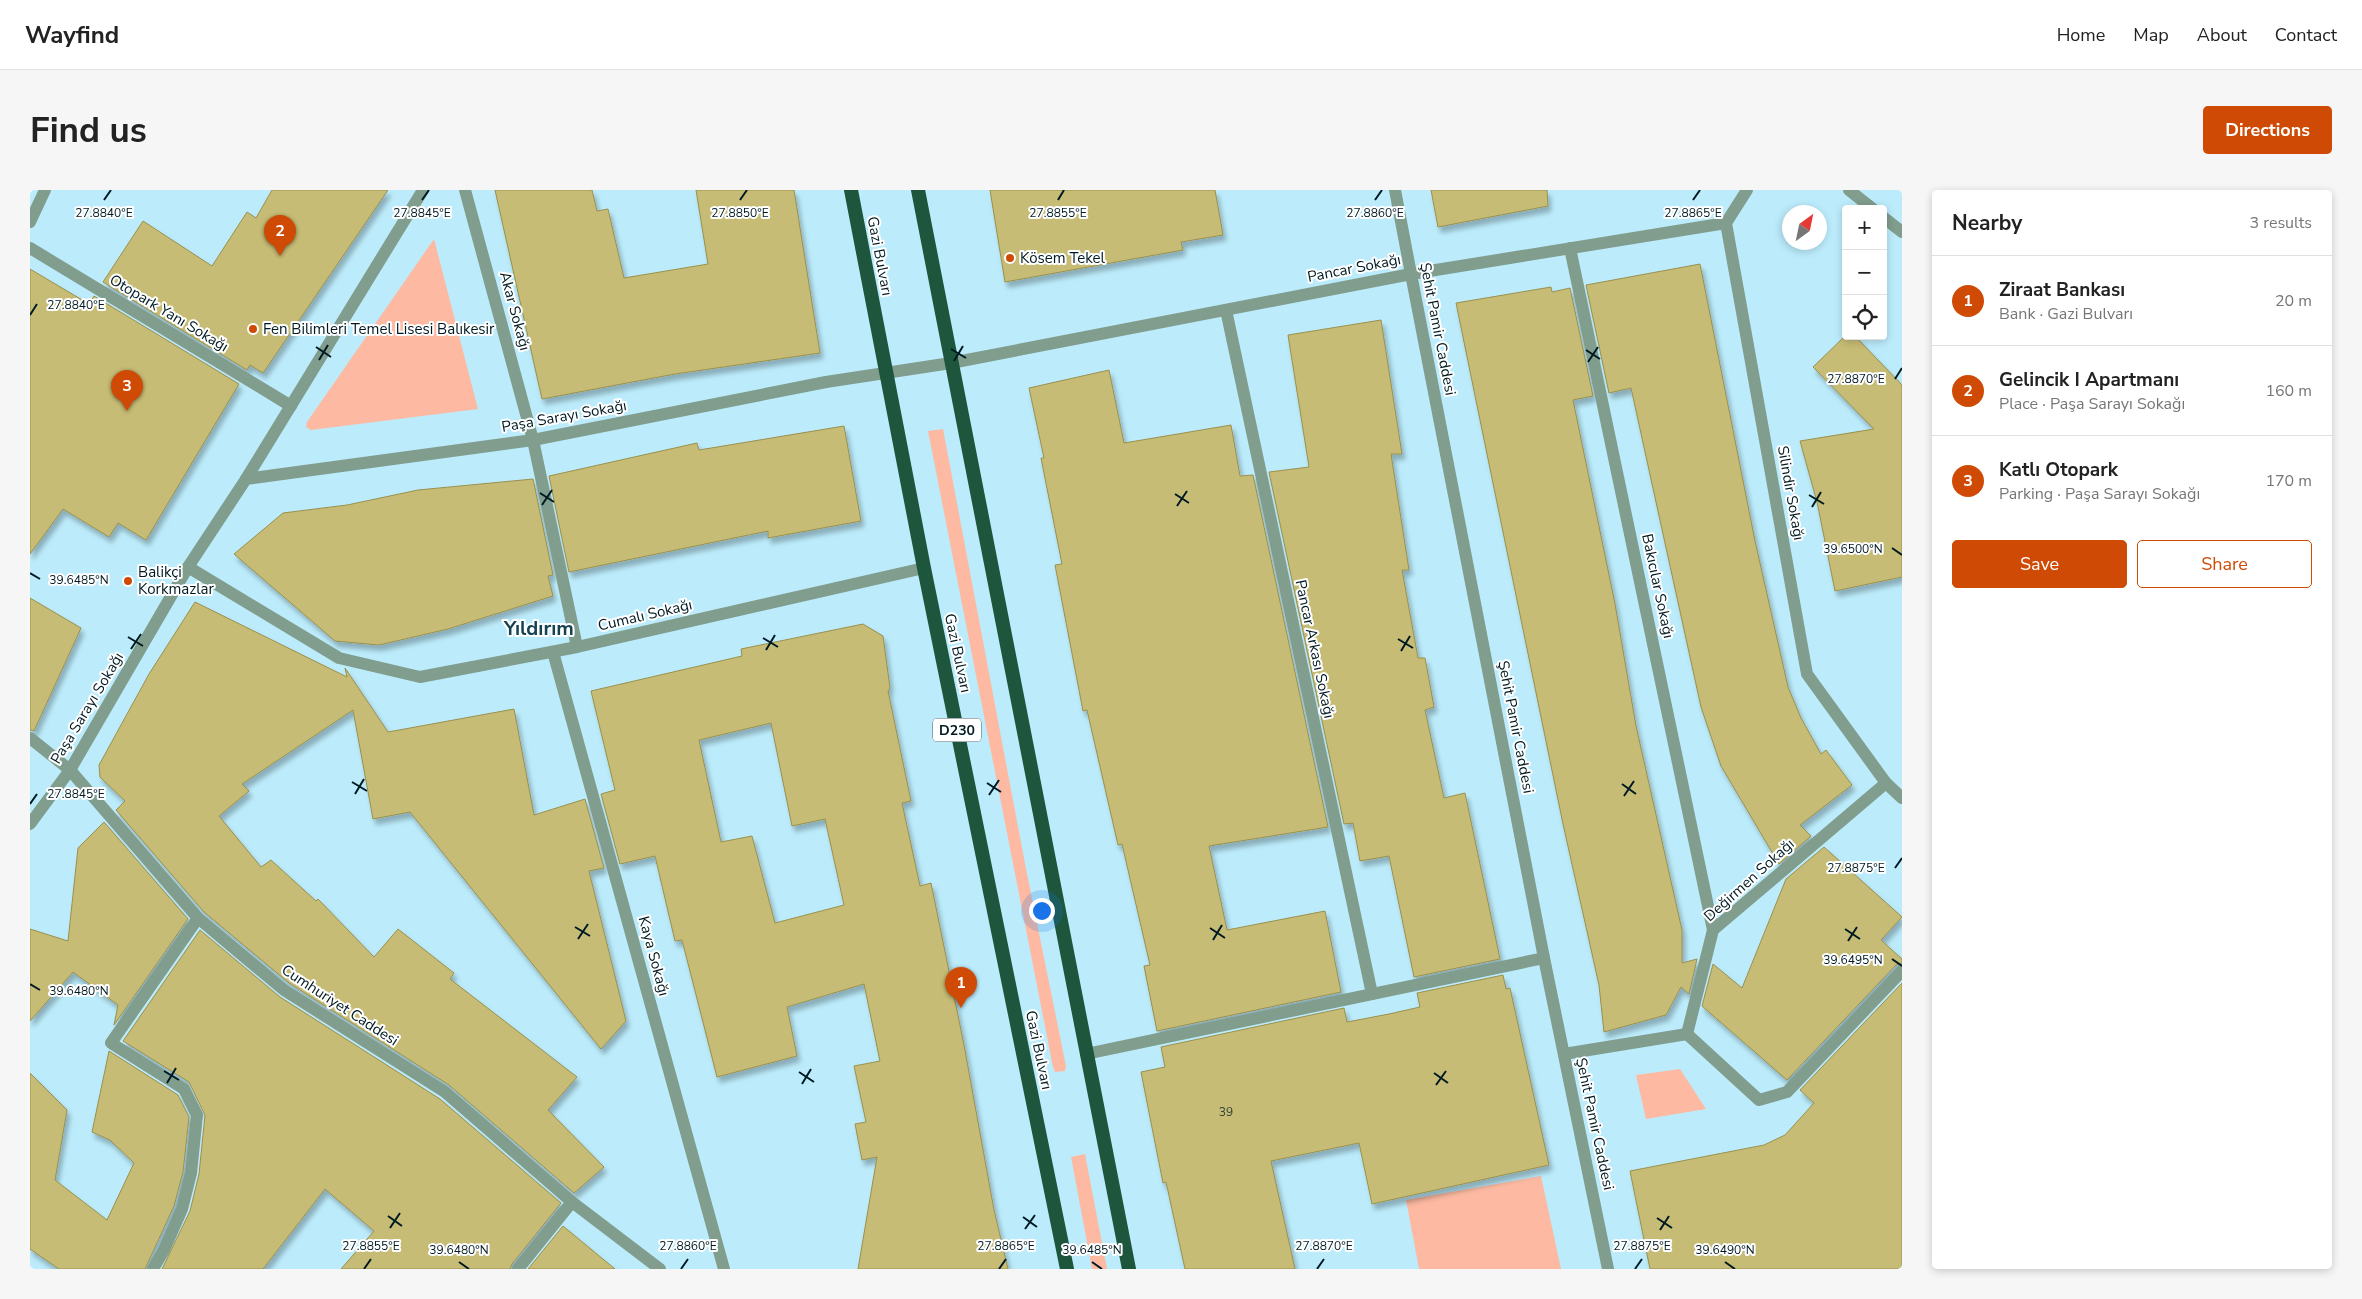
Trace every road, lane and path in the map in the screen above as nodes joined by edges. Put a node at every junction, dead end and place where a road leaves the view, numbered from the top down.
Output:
1 (46, 190) edge
2 (423, 190) edge
3 (465, 190) edge
4 (851, 190) edge
5 (918, 190) edge
6 (1395, 190) edge
7 (1747, 190) edge
8 (1849, 190) edge
9 (1868, 205) edge
10 (1887, 220) edge
11 (30, 222) edge
12 (1726, 223) junction
13 (1902, 232) edge
14 (30, 248) edge
15 (1570, 248) junction
16 (1411, 274) junction
17 (1226, 310) junction
18 (951, 363) junction
19 (887, 372) junction
20 (291, 406) junction
21 (533, 440) junction
22 (246, 479) junction
23 (188, 567) junction
24 (924, 568) junction
25 (577, 647) junction
26 (553, 652) junction
27 (30, 738) edge
28 (70, 770) junction
29 (1886, 783) junction
30 (1902, 798) edge
31 (30, 824) edge
32 (198, 918) junction
33 (1713, 930) junction
34 (1544, 958) junction
35 (1902, 971) edge
36 (1372, 994) junction
37 (1687, 1034) junction
38 (1086, 1054) junction
39 (1564, 1054) junction
40 (572, 1202) junction
41 (153, 1269) edge
42 (518, 1269) edge
43 (660, 1269) edge
44 (724, 1269) edge
45 (1067, 1269) edge
46 (1129, 1269) edge
47 (1608, 1269) edge

1 - 11 street
2 - 20 street, Paşa Sarayı Sokağı
3 - 21 street, Akar Sokağı
4 - 19 highway, Gazi Bulvarı / D230
5 - 18 highway
6 - 16 street, Şehit Pamir Caddesi
7 - 12 street
8 - 9 street
10 - 13 street
12 - 15 street, Pancar Sokağı
12 - 29 street, Silindir Sokağı
14 - 20 street, Otopark Yanı Sokağı
15 - 16 street, Pancar Sokağı
15 - 33 street, Bakıcılar Sokağı
16 - 17 street, Pancar Sokağı
16 - 34 street, Şehit Pamir Caddesi
17 - 18 street, Pancar Sokağı
17 - 36 street, Pancar Arkası Sokağı
18 - 19 street, Paşa Sarayı Sokağı
18 - 38 highway
19 - 21 street, Paşa Sarayı Sokağı
19 - 24 highway, Gazi Bulvarı / D230
20 - 22 street, Paşa Sarayı Sokağı
21 - 22 street, Paşa Sarayı Sokağı
21 - 25 street, Akar Sokağı
22 - 23 street, Paşa Sarayı Sokağı
23 - 26 street, Cumalı Sokağı
23 - 28 street, Paşa Sarayı Sokağı
24 - 25 street, Cumalı Sokağı
24 - 45 highway, Gazi Bulvarı / D230
25 - 26 street, Cumalı Sokağı
26 - 44 street, Kaya Sokağı
27 - 28 street, Cumhuriyet Caddesi
28 - 31 street, Paşa Sarayı Sokağı
28 - 32 street, Cumhuriyet Caddesi
29 - 30 street, Silindir Sokağı
29 - 33 street, Değirmen Sokağı
32 - 40 street, Cumhuriyet Caddesi
32 - 41 street
33 - 37 street, Değirmen Sokağı
34 - 36 street
34 - 39 street, Şehit Pamir Caddesi
35 - 37 street
36 - 38 street
37 - 39 street
38 - 46 highway
39 - 47 street, Şehit Pamir Caddesi
40 - 42 street
40 - 43 street, Cumhuriyet Caddesi

